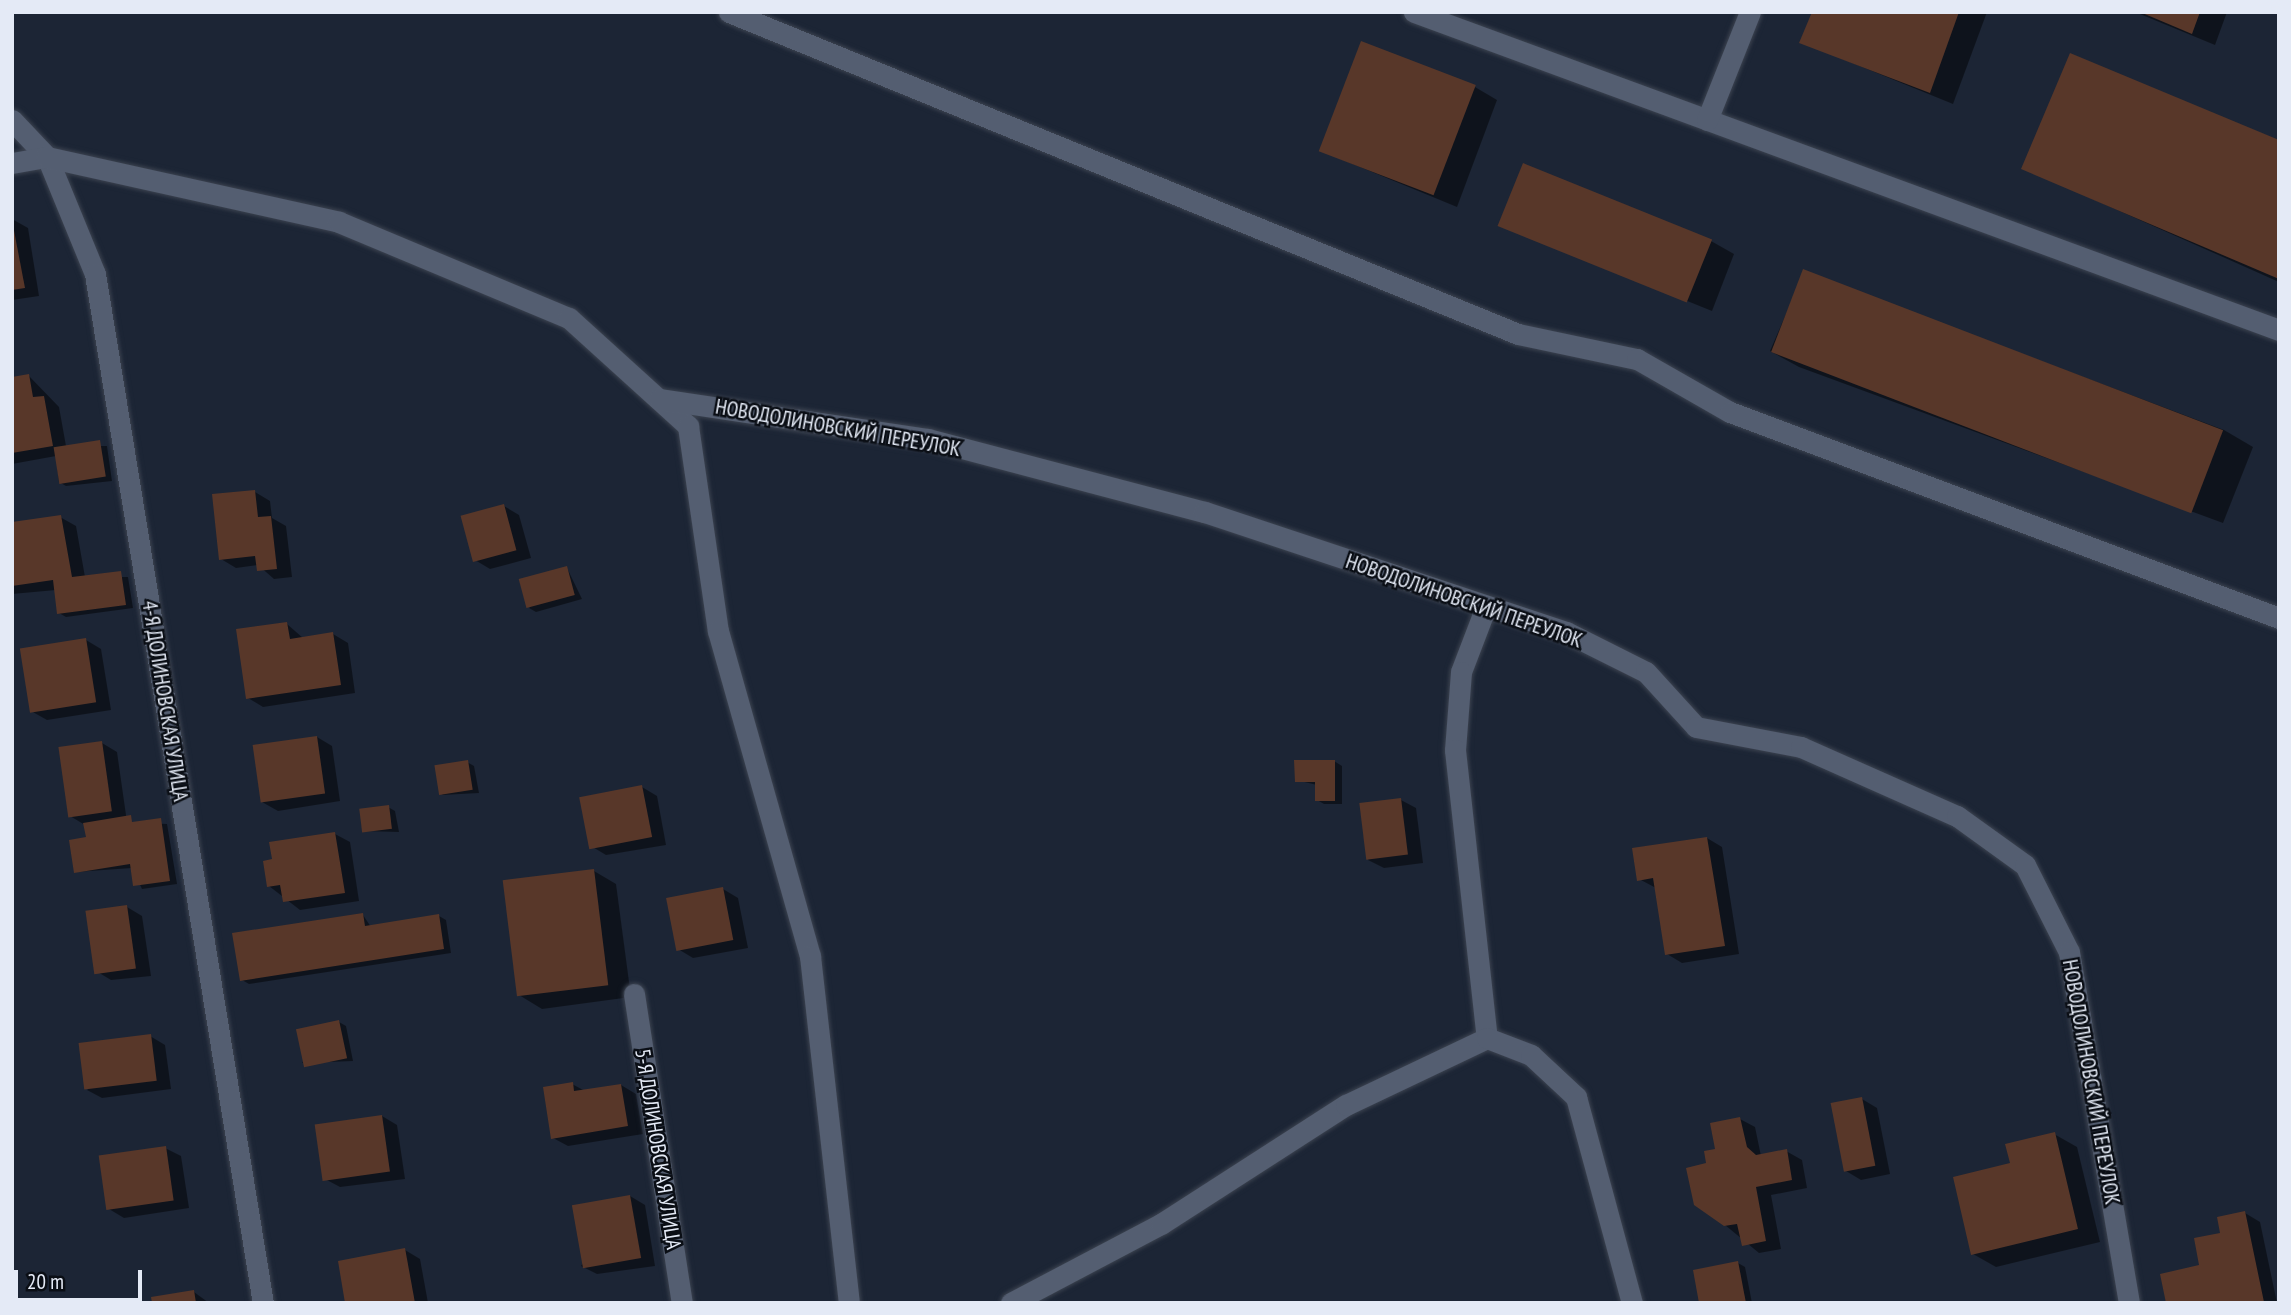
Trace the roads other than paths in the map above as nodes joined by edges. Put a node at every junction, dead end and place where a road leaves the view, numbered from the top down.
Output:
1 (775, 12) edge
2 (1414, 12) edge
3 (1749, 12) edge
4 (737, 16) edge
5 (12, 120) edge
6 (1707, 120) junction
7 (47, 157) junction
8 (12, 163) edge
9 (2279, 330) edge
10 (659, 399) junction
11 (1485, 609) junction
12 (2279, 618) edge
13 (634, 994) dead end
14 (1488, 1038) junction
15 (263, 1303) edge
16 (682, 1303) edge
17 (849, 1303) edge
18 (1010, 1303) edge
19 (1632, 1303) edge
20 (2129, 1303) edge

1 - 4 street
2 - 6 street
3 - 6 street
4 - 12 street
5 - 7 street, 4-Я ДОЛИНОВСКАЯ УЛИЦА
6 - 9 street
7 - 8 street
7 - 10 street
7 - 15 street, 4-Я ДОЛИНОВСКАЯ УЛИЦА
10 - 11 street, НОВОДОЛИНОВСКИЙ ПЕРЕУЛОК
10 - 17 street
11 - 14 street
11 - 20 street, НОВОДОЛИНОВСКИЙ ПЕРЕУЛОК
13 - 16 street, 5-Я ДОЛИНОВСКАЯ УЛИЦА
14 - 18 street
14 - 19 street

